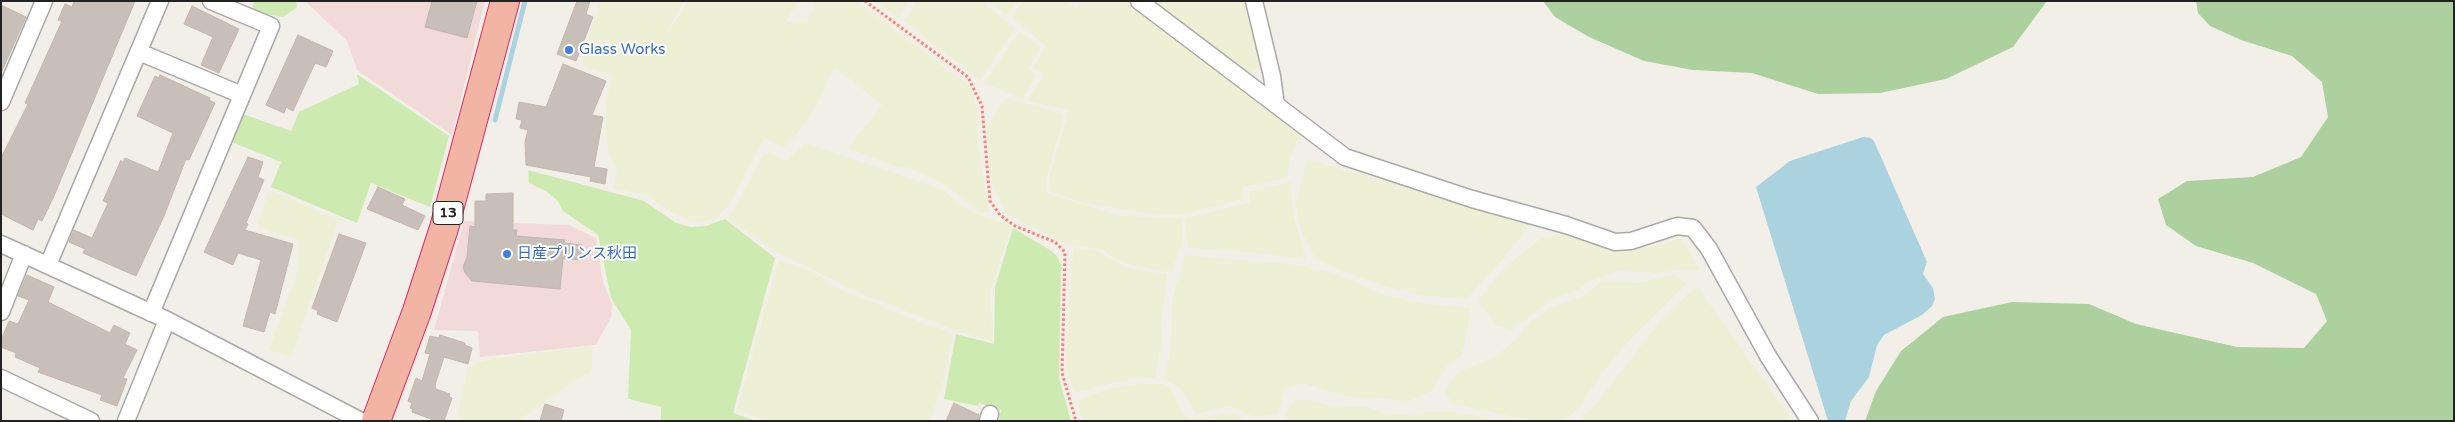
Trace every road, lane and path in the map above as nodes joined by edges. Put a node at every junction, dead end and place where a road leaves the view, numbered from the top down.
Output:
1 (44, 1) edge
2 (160, 1) edge
3 (211, 1) edge
4 (505, 1) edge
5 (865, 1) edge
6 (1139, 1) edge
7 (1254, 1) edge
8 (139, 52) junction
9 (242, 95) junction
10 (1, 102) edge
11 (1276, 105) junction
12 (1, 244) edge
13 (24, 254) junction
14 (48, 265) junction
15 (1, 312) edge
16 (151, 313) junction
17 (167, 320) junction
18 (1, 378) edge
19 (91, 421) edge
20 (126, 421) edge
21 (361, 421) edge
22 (376, 421) edge
23 (1076, 421) edge
24 (1810, 421) edge

1 - 10 street
2 - 8 street
3 - 9 street
4 - 22 highway, 13
5 - 23 path
6 - 11 street
7 - 11 street
8 - 9 street
8 - 14 street
9 - 16 street
11 - 24 street
12 - 13 street
13 - 14 street
13 - 15 street
14 - 16 street
16 - 17 street
17 - 20 street
17 - 21 street
18 - 19 street

